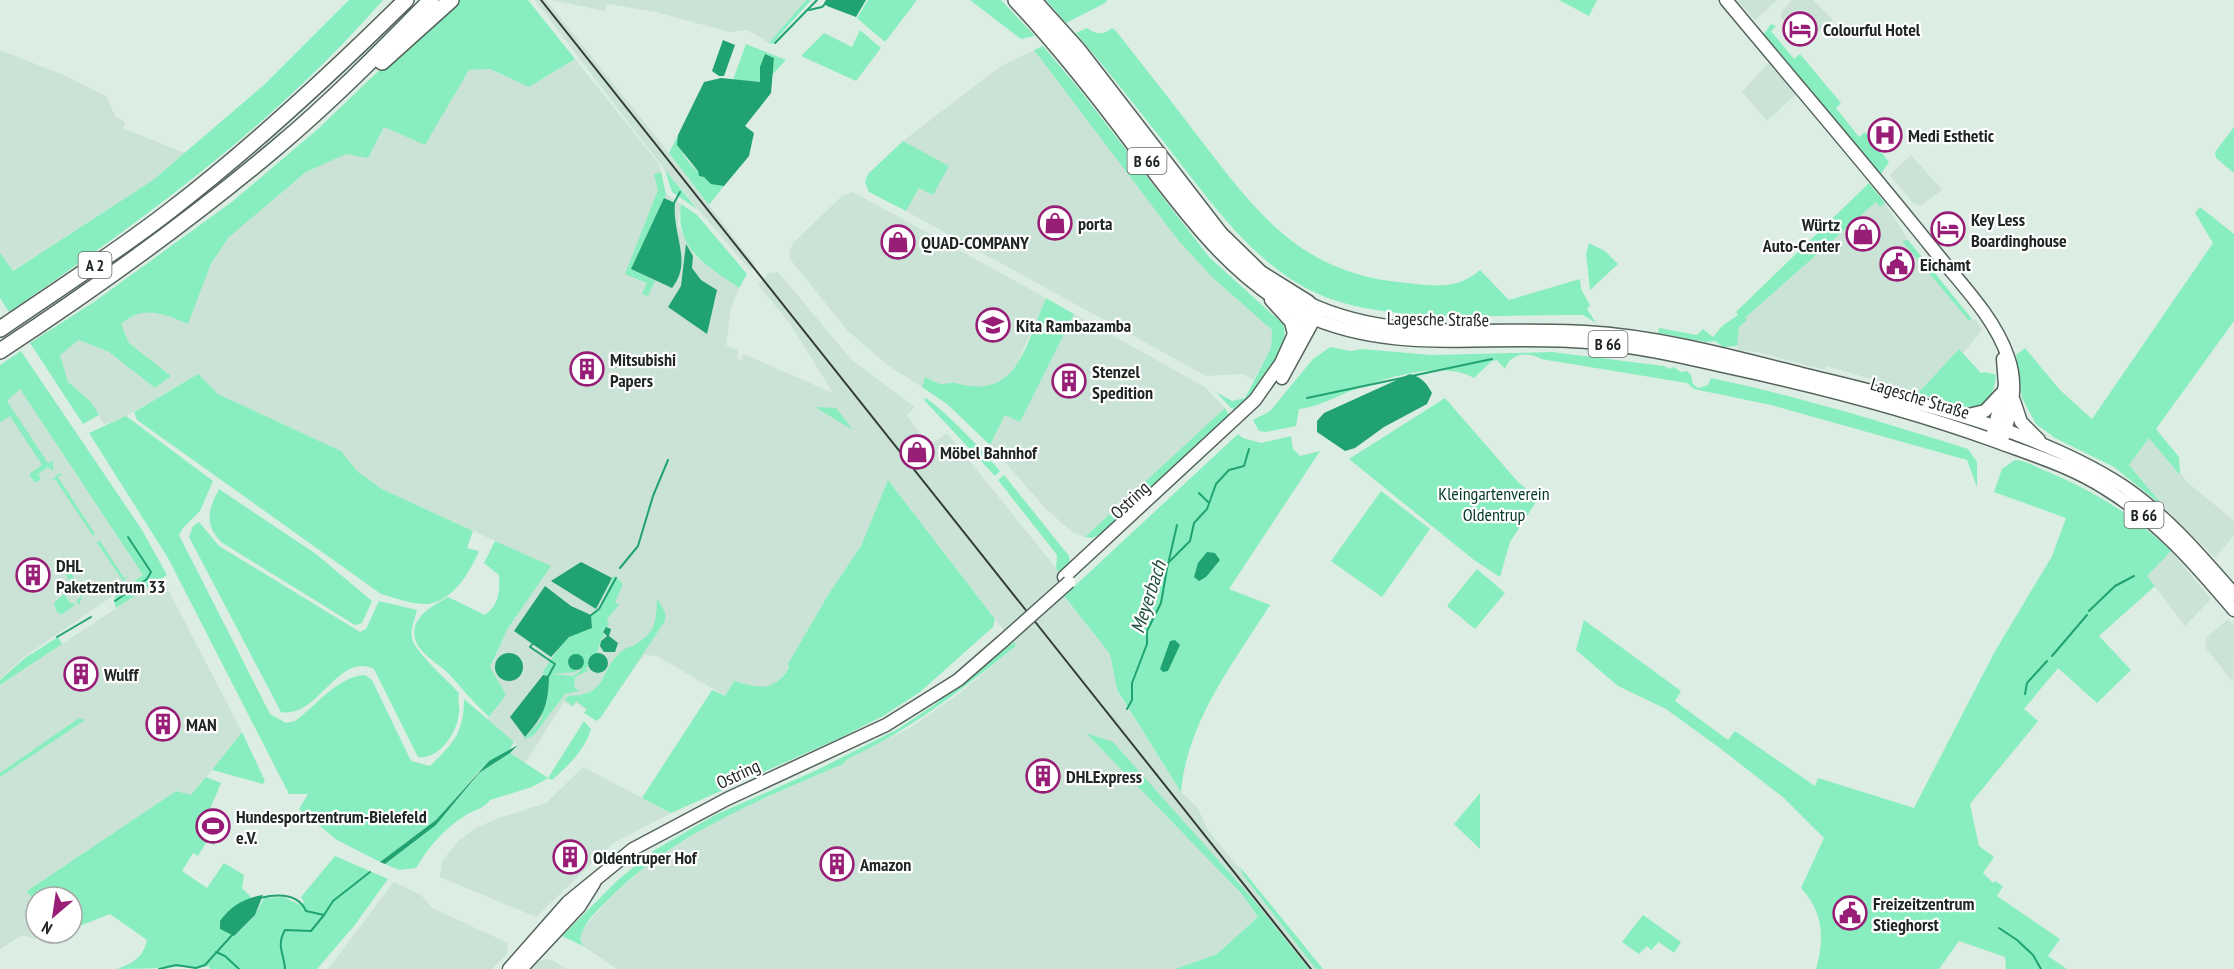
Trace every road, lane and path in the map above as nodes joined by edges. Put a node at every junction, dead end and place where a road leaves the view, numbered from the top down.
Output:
1 (390, 0) edge
2 (406, 0) edge
3 (431, 0) edge
4 (451, 0) edge
5 (1016, 0) edge
6 (1033, 0) edge
7 (1726, 0) edge
8 (356, 49) junction
9 (351, 80) junction
10 (1251, 280) junction
11 (1311, 311) junction
12 (0, 329) edge
13 (1294, 334) junction
14 (0, 351) edge
15 (2009, 389) junction
16 (1956, 416) junction
17 (1998, 436) junction
18 (2050, 448) junction
19 (1066, 579) junction
20 (2234, 594) edge
21 (2234, 610) edge
22 (594, 883) junction
23 (509, 969) edge
24 (521, 969) edge

1 - 8 highway
2 - 8 highway, A 2
3 - 9 highway, A 2
4 - 9 highway
5 - 10 highway, Lagesche Straße / B 66
6 - 11 highway, Lagesche Straße / B 66
7 - 15 main road
8 - 12 highway, A 2
9 - 14 highway, A 2
10 - 11 highway, Lagesche Straße / B 66
10 - 13 main road
11 - 13 main road, Ostring
11 - 16 main road, Lagesche Straße / B 66
11 - 17 main road, Lagesche Straße / B 66
11 - 19 main road, Ostring
13 - 19 main road, Ostring
15 - 16 main road
15 - 17 main road
15 - 18 main road
16 - 17 main road, Lagesche Straße / B 66
17 - 18 main road, B 66
17 - 21 main road, B 66
18 - 20 main road, B 66
19 - 22 main road, Ostring
22 - 23 main road, Ostring
22 - 24 main road, Ostring

